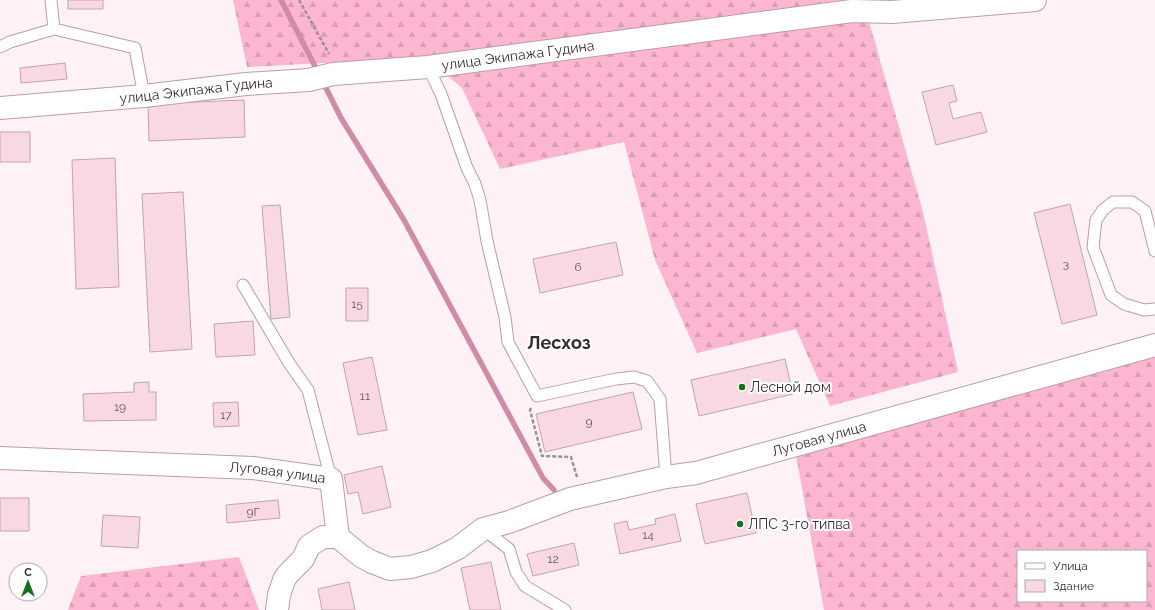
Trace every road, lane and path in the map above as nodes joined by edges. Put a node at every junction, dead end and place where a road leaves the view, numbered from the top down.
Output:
1 (51, 0) edge
2 (299, 0) edge
3 (1035, 0) edge
4 (54, 29) junction
5 (0, 47) edge
6 (428, 67) junction
7 (336, 74) junction
8 (144, 96) junction
9 (0, 108) edge
10 (1155, 252) edge
11 (243, 285) dead end
12 (1155, 309) edge
13 (1155, 345) edge
14 (537, 396) junction
15 (0, 458) edge
16 (666, 477) junction
17 (331, 479) junction
18 (583, 496) junction
19 (483, 529) junction
20 (338, 537) junction
21 (277, 610) edge
22 (565, 610) edge

1 - 4 lane
2 - 7 path
3 - 6 street, улица Экипажа Гудина
4 - 5 lane
4 - 8 lane
6 - 7 street, улица Экипажа Гудина
6 - 14 lane
7 - 8 street, улица Экипажа Гудина
8 - 9 street, улица Экипажа Гудина
10 - 12 lane
11 - 17 lane
13 - 16 street, Луговая улица
14 - 16 lane
14 - 18 path
15 - 17 street, Луговая улица
16 - 18 street, Луговая улица
17 - 20 street, Луговая улица
18 - 19 street, Луговая улица
19 - 20 street, Луговая улица
19 - 22 lane
20 - 21 street

